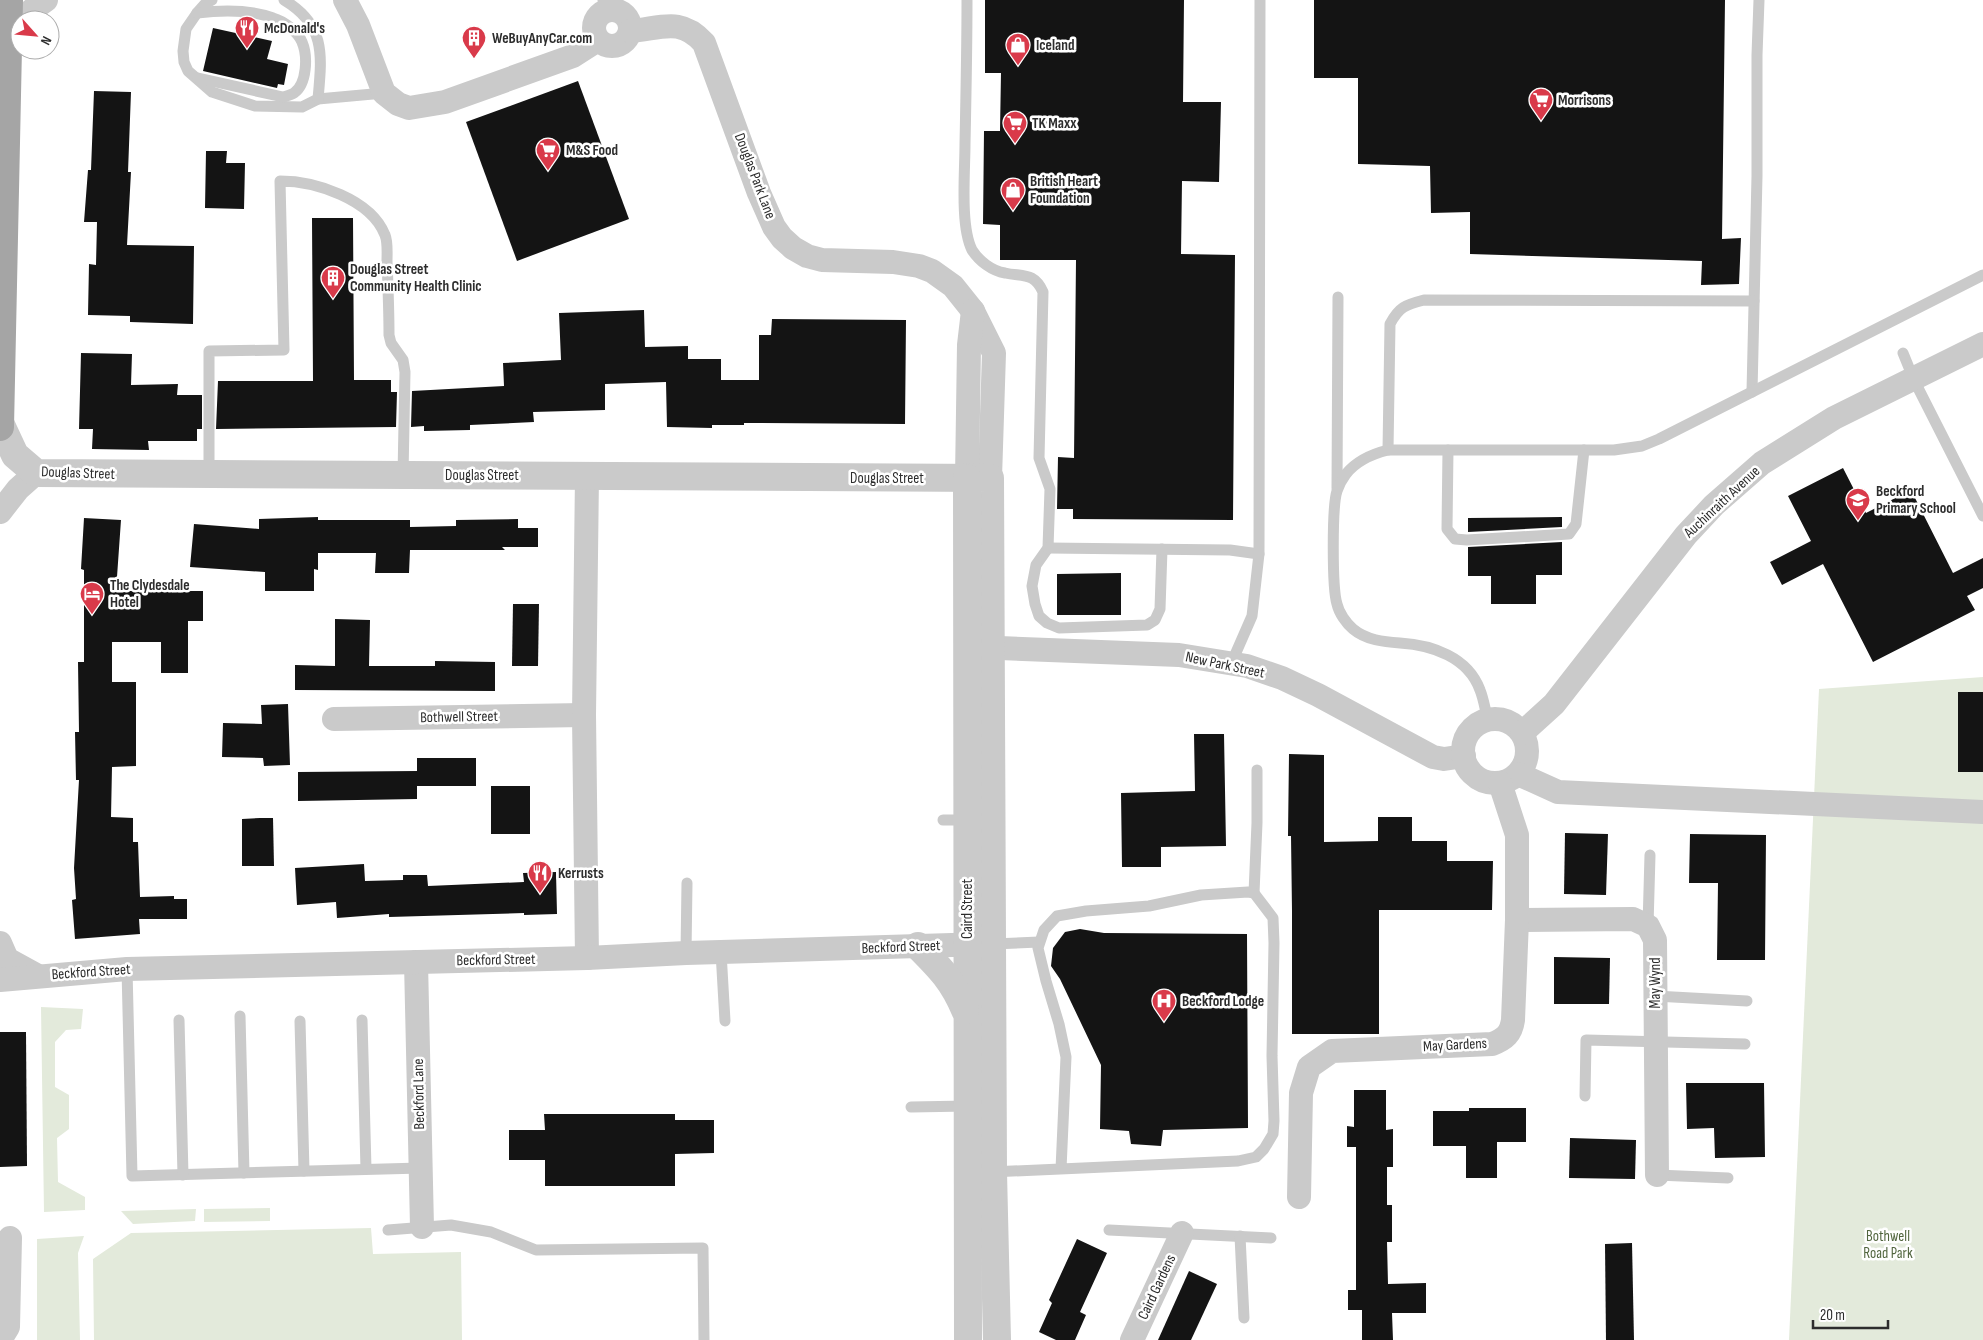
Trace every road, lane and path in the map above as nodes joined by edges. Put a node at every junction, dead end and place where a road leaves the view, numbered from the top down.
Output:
1 (8, 0) edge
2 (46, 0) edge
3 (212, 0) edge
4 (284, 0) edge
5 (345, 0) edge
6 (967, 0) edge
7 (1260, 0) edge
8 (1759, 0) edge
9 (604, 6) edge
10 (32, 10) edge
11 (197, 13) junction
12 (630, 30) junction
13 (598, 40) junction
14 (10, 49) edge
15 (8, 53) junction
16 (194, 77) junction
17 (384, 94) junction
18 (318, 99) junction
19 (3, 227) edge
20 (1983, 275) edge
21 (1338, 297) dead end
22 (1754, 302) junction
23 (1983, 344) edge
24 (1903, 352) dead end
25 (1914, 380) junction
26 (1752, 392) junction
27 (1, 426) edge
28 (1388, 450) junction
29 (1448, 450) junction
30 (1584, 450) junction
31 (36, 474) junction
32 (209, 474) junction
33 (403, 475) junction
34 (587, 476) junction
35 (978, 478) junction
36 (1337, 492) junction
37 (0, 512) edge
38 (1983, 516) edge
39 (1048, 548) junction
40 (1162, 549) junction
41 (1258, 554) junction
42 (979, 647) junction
43 (1231, 664) junction
44 (584, 715) junction
45 (334, 719) dead end
46 (1488, 720) junction
47 (1522, 733) junction
48 (1464, 756) junction
49 (1257, 770) dead end
50 (1509, 779) junction
51 (1983, 812) edge
52 (1650, 856) dead end
53 (687, 883) dead end
54 (1254, 893) junction
55 (1517, 920) junction
56 (1648, 926) junction
57 (1039, 942) junction
58 (0, 943) edge
59 (980, 944) junction
60 (918, 946) junction
61 (721, 952) junction
62 (686, 953) junction
63 (587, 958) junction
64 (416, 962) junction
65 (127, 969) junction
66 (38, 976) junction
67 (0, 980) edge
68 (1656, 996) junction
69 (1747, 1001) dead end
70 (240, 1016) dead end
71 (968, 1016) junction
72 (179, 1020) dead end
73 (362, 1020) dead end
74 (300, 1021) dead end
75 (725, 1021) dead end
76 (1656, 1041) junction
77 (1745, 1044) dead end
78 (1585, 1096) dead end
79 (968, 1106) junction
80 (911, 1107) dead end
81 (421, 1168) junction
82 (1061, 1168) junction
83 (366, 1170) junction
84 (304, 1171) junction
85 (980, 1172) junction
86 (244, 1173) junction
87 (183, 1175) junction
88 (1657, 1175) joint
89 (1728, 1178) dead end
90 (1299, 1197) dead end
91 (422, 1227) junction
92 (388, 1230) dead end
93 (1109, 1230) dead end
94 (1182, 1234) junction
95 (1240, 1236) junction
96 (10, 1238) dead end
97 (1271, 1238) dead end
98 (1244, 1318) dead end
99 (0, 1340) edge
100 (704, 1340) edge
101 (968, 1340) edge
102 (997, 1340) edge
103 (1132, 1340) edge

1 - 15 main road
2 - 10 street
3 - 11 lane
4 - 18 lane
5 - 17 street
6 - 39 lane
7 - 41 lane
8 - 22 lane
9 - 12 street
9 - 13 street
11 - 16 lane
11 - 16 lane
12 - 13 street
12 - 35 street, Douglas Park Lane
13 - 17 street
14 - 15 street
15 - 19 main road
16 - 18 lane
17 - 18 lane
19 - 27 main road
20 - 26 lane
21 - 36 lane
22 - 26 lane
22 - 28 lane
23 - 25 street, Auchinraith Avenue
24 - 25 lane
25 - 38 lane
25 - 47 street, Auchinraith Avenue
26 - 30 lane
27 - 31 street, Douglas Street
28 - 29 lane
28 - 36 lane
29 - 30 lane
29 - 30 lane
31 - 32 street, Douglas Street
31 - 37 street
32 - 33 street, Douglas Street
32 - 33 lane
33 - 34 street, Douglas Street
34 - 35 street, Douglas Street
34 - 44 street
35 - 42 street, Caird Street
36 - 46 lane
39 - 40 lane
39 - 40 lane
40 - 41 lane
41 - 43 lane
42 - 43 street, New Park Street
42 - 59 street, Caird Street
42 - 59 street, Caird Street
43 - 48 street, New Park Street
44 - 45 street, Bothwell Street
44 - 63 street
46 - 47 street
46 - 48 street
47 - 50 street
48 - 50 street
49 - 54 lane
50 - 51 street
50 - 55 street, May Gardens
52 - 56 lane
53 - 62 lane
54 - 57 lane
54 - 82 lane
55 - 56 street
55 - 90 street, May Gardens
56 - 68 street, May Wynd
57 - 59 lane
57 - 82 lane
58 - 66 street
59 - 60 street, Beckford Street
59 - 71 street, Caird Street
59 - 85 street, Caird Street
60 - 61 street, Beckford Street
60 - 71 street
61 - 62 street, Beckford Street
61 - 75 lane
62 - 63 street, Beckford Street
63 - 64 street, Beckford Street
64 - 65 street, Beckford Street
64 - 81 street, Beckford Lane
65 - 66 street, Beckford Street
65 - 87 lane
66 - 67 street, Beckford Street
68 - 69 lane
68 - 76 street, May Wynd
70 - 86 lane
71 - 79 street, Caird Street
72 - 87 lane
73 - 83 lane
74 - 84 lane
76 - 77 lane
76 - 78 lane
76 - 88 street, May Wynd
79 - 80 lane
79 - 85 street, Caird Street
81 - 83 lane
81 - 91 street, Beckford Lane
82 - 85 lane
83 - 84 lane
84 - 86 lane
85 - 101 street, Caird Street
85 - 102 street, Caird Street
86 - 87 lane
88 - 89 lane
91 - 92 lane
91 - 100 lane
93 - 94 lane
94 - 95 lane
94 - 103 street, Caird Gardens
95 - 97 lane
95 - 98 lane
96 - 99 street

